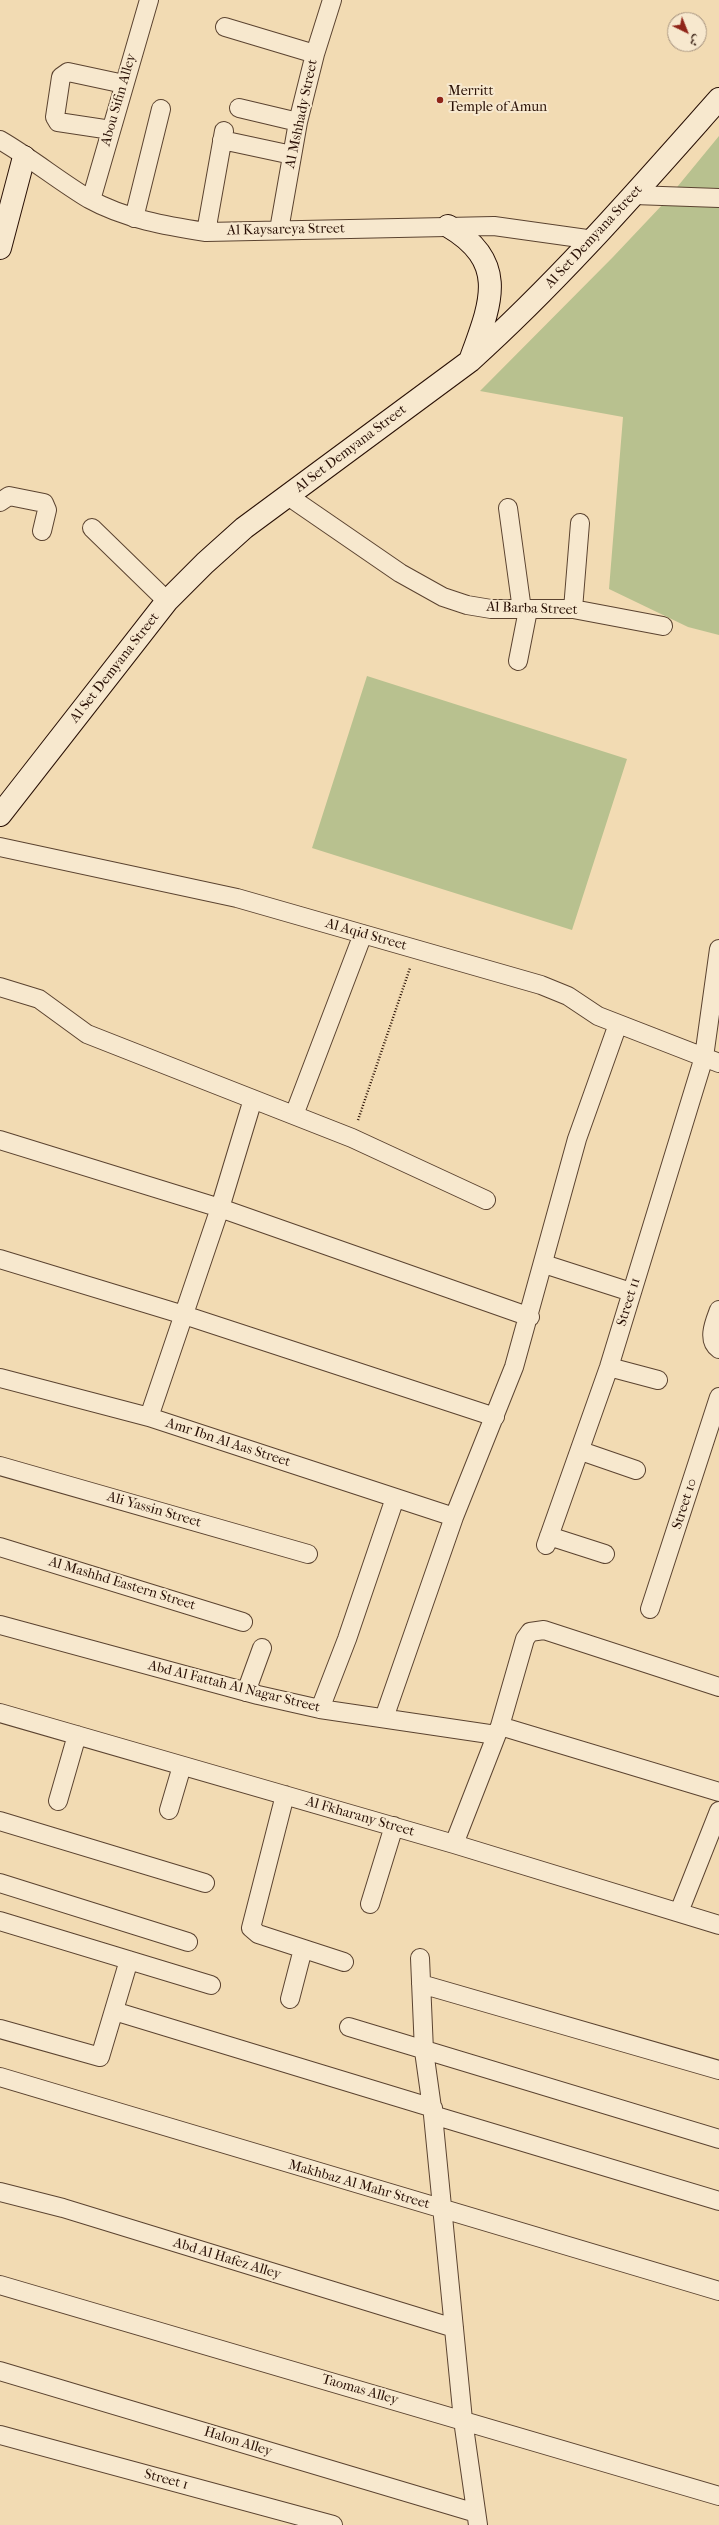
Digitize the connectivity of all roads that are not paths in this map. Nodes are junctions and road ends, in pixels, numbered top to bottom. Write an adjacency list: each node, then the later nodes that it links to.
1 (149, 0): 5 (street, Abou Sifin Alley)
2 (332, 0): 4 (street, Al Mshhady Street)
3 (225, 27): 4 (street)
4 (315, 54): 9 (street, Al Mshhady Street)
5 (124, 84): 10 (street, Abou Sifin Alley); 10 (street)
6 (719, 99): 14 (street, Al Set Demyana Street)
7 (239, 108): 9 (street)
8 (161, 109): 17 (street)
9 (298, 122): 12 (street, Al Mshhady Street)
10 (111, 130): 16 (street, Abou Sifin Alley)
11 (0, 140): 13 (street, Al Kaysareya Street)
12 (292, 155): 19 (street, Al Mshhady Street); 20 (street)
13 (24, 157): 16 (street, Al Kaysareya Street); 22 (street)
14 (634, 195): 15 (street); 21 (street, Al Set Demyana Street)
15 (719, 198)
16 (91, 200): 17 (street, Al Kaysareya Street)
17 (134, 218): 20 (street, Al Kaysareya Street)
18 (448, 226): 19 (street, Al Kaysareya Street); 21 (street, Al Kaysareya Street); 23 (street)
19 (279, 230): 20 (street, Al Kaysareya Street)
20 (206, 232)
21 (594, 240): 23 (street, Al Set Demyana Street)
22 (1, 241)
23 (470, 361): 24 (street, Al Set Demyana Street)
24 (288, 496): 30 (street, Al Set Demyana Street); 32 (street, Al Barba Street)
25 (0, 502): 29 (street)
26 (508, 508): 32 (street)
27 (580, 523): 31 (street)
28 (92, 528): 30 (street)
29 (42, 531)
30 (167, 601): 35 (street, Al Set Demyana Street)
31 (573, 609): 32 (street, Al Barba Street); 33 (street, Al Barba Street)
32 (525, 610): 34 (street)
33 (663, 626)
34 (518, 661)
35 (0, 815)
36 (0, 847): 37 (street, Al Aqid Street)
37 (363, 934): 40 (street, Al Aqid Street); 43 (street)
38 (719, 949): 41 (street, Street 11)
39 (0, 987): 42 (street)
40 (618, 1024): 41 (street, Al Aqid Street); 48 (street)
41 (712, 1060): 49 (street, Street 11)
42 (253, 1099): 43 (street); 46 (street)
43 (294, 1115): 45 (street)
44 (0, 1140): 46 (street)
45 (486, 1200)
46 (220, 1208): 51 (street); 52 (street)
47 (0, 1259): 51 (street)
48 (544, 1264): 49 (street); 52 (street)
49 (632, 1292): 54 (street, Street 11)
50 (719, 1310): 53 (street)
51 (184, 1315): 58 (street); 59 (street)
52 (530, 1317): 59 (street)
53 (719, 1349)
54 (609, 1367): 56 (street); 60 (street, Street 11)
55 (0, 1378): 58 (street, Amr Ibn Al Aas Street)
56 (658, 1380)
57 (719, 1397): 68 (street, Street 10)
58 (149, 1417): 63 (street, Amr Ibn Al Aas Street)
59 (495, 1417): 64 (street)
60 (581, 1451): 62 (street); 67 (street, Street 11)
61 (0, 1466): 66 (street, Ali Yassin Street)
62 (636, 1470)
63 (395, 1498): 64 (street, Amr Ibn Al Aas Street); 74 (street)
64 (454, 1516): 76 (street)
65 (0, 1547): 69 (street, Al Mashhd Eastern Street)
66 (308, 1554)
67 (605, 1554)
68 (650, 1610)
69 (243, 1622)
70 (0, 1625): 73 (street, Abd Al Fattah Al Nagar Street)
71 (262, 1648): 73 (street)
72 (719, 1687): 77 (street)
73 (246, 1692): 74 (street, Abd Al Fattah Al Nagar Street)
74 (320, 1709): 76 (street, Abd Al Fattah Al Nagar Street)
75 (0, 1713): 78 (street, Al Fkharany Street)
76 (384, 1718): 77 (street, Abd Al Fattah Al Nagar Street)
77 (498, 1731): 80 (street, Abd Al Fattah Al Nagar Street); 87 (street)
78 (77, 1735): 79 (street, Al Fkharany Street); 82 (street)
79 (182, 1766): 81 (street, Al Fkharany Street); 83 (street)
80 (719, 1792)
81 (285, 1795): 86 (street, Al Fkharany Street); 95 (street)
82 (58, 1801)
83 (169, 1810)
84 (719, 1811): 91 (street)
85 (0, 1821): 89 (street)
86 (394, 1826): 87 (street, Al Fkharany Street); 90 (street)
87 (454, 1844): 91 (street, Al Fkharany Street)
88 (0, 1883): 94 (street)
89 (205, 1883)
90 (370, 1904)
91 (679, 1912): 93 (street, Al Fkharany Street)
92 (0, 1921): 97 (street)
93 (719, 1925)
94 (188, 1942)
95 (303, 1949): 98 (street); 101 (street)
96 (420, 1958): 99 (street)
97 (129, 1960): 100 (street); 102 (street)
98 (344, 1962)
99 (421, 1984): 105 (street); 106 (street)
100 (211, 1985)
101 (290, 1999)
102 (114, 2011): 104 (street); 108 (street)
103 (349, 2027): 105 (street)
104 (0, 2029)
105 (424, 2051): 108 (street); 109 (street)
106 (719, 2070)
107 (0, 2077): 112 (street, Makhbaz Al Mahr Street)
108 (433, 2112): 111 (street); 112 (street)
109 (719, 2140)
110 (0, 2192): 115 (street, Abd Al Hafez Alley)
111 (719, 2200)
112 (442, 2209): 114 (street, Makhbaz Al Mahr Street); 115 (street)
113 (0, 2286): 117 (street, Taomas Alley)
114 (719, 2291)
115 (454, 2328): 117 (street)
116 (0, 2371): 120 (street, Halon Alley)
117 (463, 2420): 119 (street, Taomas Alley); 120 (street)
118 (0, 2434): 121 (street, Street 1)
119 (719, 2496)
120 (477, 2519)
121 (333, 2525)

